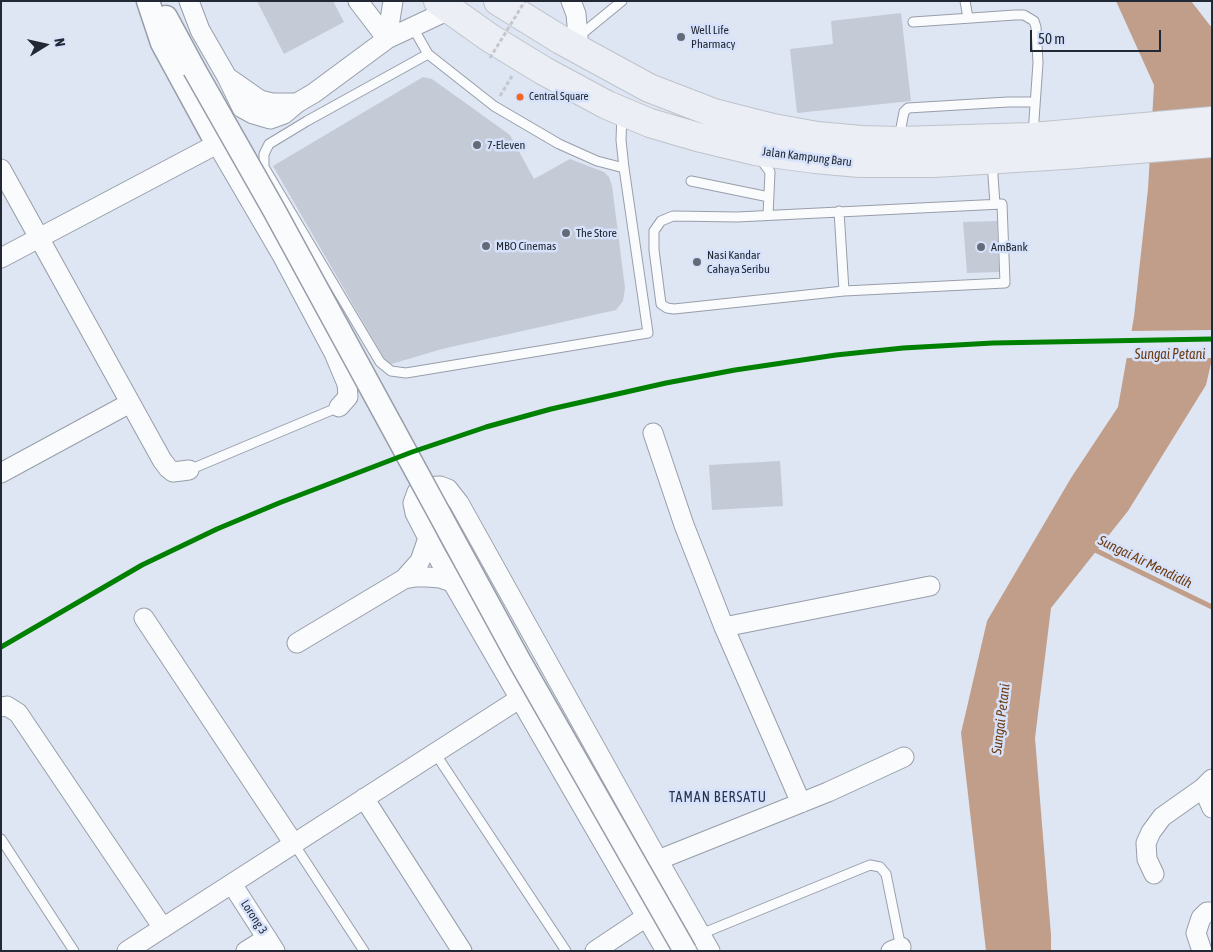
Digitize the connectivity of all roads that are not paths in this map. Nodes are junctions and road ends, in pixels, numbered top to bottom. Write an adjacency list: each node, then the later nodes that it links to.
1 (189, 1): 16 (street)
2 (358, 1): 13 (street)
3 (393, 1): 13 (street)
4 (498, 1): 14 (main road, Jalan Kampung Baru)
5 (571, 1): 14 (street)
6 (622, 1): 14 (lane)
7 (965, 1): 10 (lane)
8 (155, 4): 26 (street); 79 (street, bridge)
9 (444, 6): 12 (street); 19 (main road, Jalan Kampung Baru)
10 (968, 18): 11 (lane); 17 (lane)
11 (913, 22)
12 (412, 26): 13 (street); 15 (lane)
13 (387, 39): 18 (street)
14 (577, 43): 24 (main road, Jalan Kampung Baru)
15 (428, 54): 21 (lane); 30 (lane)
16 (228, 76): 18 (street); 20 (street)
17 (1034, 102): 23 (lane); 24 (lane)
18 (297, 103): 20 (street)
19 (622, 111): 28 (main road, Jalan Kampung Baru); 30 (lane)
20 (270, 119): 21 (lane)
21 (307, 121): 30 (lane)
22 (1212, 121): 27 (main road, Jalan Kampung Baru)
23 (1033, 137): 24 (main road, Jalan Kampung Baru); 27 (main road, Jalan Kampung Baru)
24 (899, 141)
25 (1212, 143): 27 (main road, Jalan Kampung Baru)
26 (217, 144): 37 (street); 41 (street)
27 (1062, 145): 29 (main road, Jalan Kampung Baru)
28 (755, 150): 29 (main road, Jalan Kampung Baru); 33 (lane)
29 (992, 159): 34 (lane)
30 (624, 168)
31 (1, 170): 37 (street)
32 (691, 181): 33 (lane)
33 (769, 197): 36 (lane)
34 (995, 204): 35 (lane); 39 (lane)
35 (839, 212): 36 (lane); 39 (lane)
36 (768, 215): 39 (lane)
37 (38, 237): 38 (street); 40 (street)
38 (1, 258)
39 (844, 291)
40 (130, 403): 43 (street); 44 (street)
41 (339, 407): 43 (lane)
42 (652, 433): 50 (street)
43 (189, 470)
44 (1, 473)
45 (428, 538): 46 (street); 47 (street); 62 (street)
46 (404, 580): 47 (street); 51 (street)
47 (452, 582): 52 (street)
48 (930, 586): 50 (street)
49 (144, 618): 61 (street)
50 (724, 627): 58 (street)
51 (297, 643)
52 (519, 699): 54 (street); 66 (street)
53 (1, 707): 67 (street)
54 (434, 753): 57 (street); 76 (lane)
55 (904, 757): 58 (street)
56 (1207, 784): 59 (street); 63 (street)
57 (364, 798): 61 (street); 75 (street)
58 (801, 803): 62 (street)
59 (1212, 808)
60 (1, 839): 71 (lane)
61 (294, 844): 64 (street); 74 (lane)
62 (658, 860): 68 (street)
63 (1154, 874)
64 (232, 884): 67 (street); 69 (street, Lorong 3)
65 (1212, 912): 81 (street)
66 (646, 917): 77 (street); 78 (street)
67 (163, 928): 72 (street)
68 (701, 934): 70 (lane); 80 (street)
69 (271, 944): 73 (street)
70 (898, 949)
71 (74, 951)
72 (127, 951)
73 (246, 951)
74 (364, 951)
75 (462, 951)
76 (566, 951)
77 (594, 951)
78 (666, 951)
79 (685, 951)
80 (710, 951)
81 (1202, 951)

